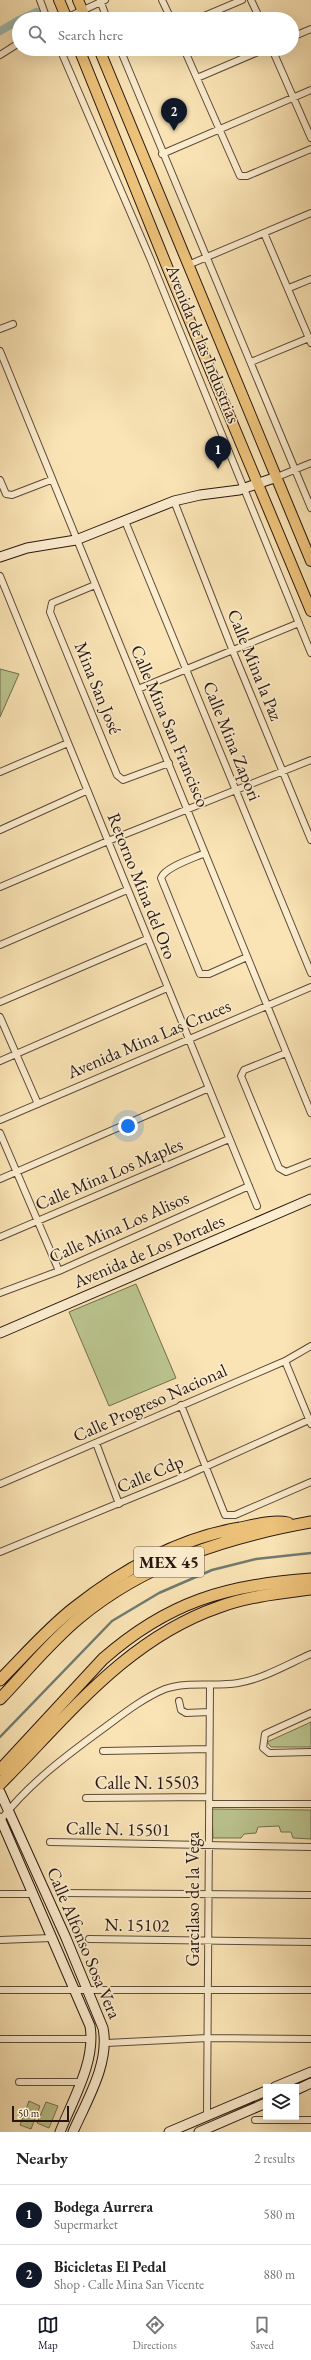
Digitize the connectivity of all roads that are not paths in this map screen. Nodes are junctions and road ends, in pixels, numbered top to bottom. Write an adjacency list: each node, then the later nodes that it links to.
1 (40, 0): 8 (street)
2 (59, 0): 9 (main road)
3 (78, 0): 10 (main road)
4 (162, 0): 13 (street)
5 (242, 0): 14 (street)
6 (251, 0): 15 (street)
7 (102, 1): 11 (street); 12 (street)
8 (44, 12)
9 (63, 12)
10 (84, 12)
11 (89, 12)
12 (106, 12)
13 (168, 12)
14 (214, 12)
15 (257, 12)
16 (311, 29): 17 (street)
17 (299, 35)
18 (12, 47): 19 (street)
19 (0, 55)
20 (63, 56): 51 (street, Avenida de las Industrias)
21 (83, 56): 50 (main road, Avenida de las Industrias)
22 (102, 56): 37 (main road, Avenida de las Industrias)
23 (123, 56): 33 (street, Avenida de las Industrias)
24 (187, 56): 27 (street)
25 (249, 56): 27 (street)
26 (275, 56): 29 (street)
27 (197, 78): 30 (street)
28 (311, 90): 29 (street)
29 (293, 97): 30 (street); 31 (street)
30 (219, 129): 32 (street); 33 (street)
31 (311, 138)
32 (311, 149)
33 (162, 154): 36 (street, Avenida de las Industrias)
34 (311, 213): 35 (street)
35 (264, 233): 36 (street); 39 (street)
36 (207, 258): 37 (street); 44 (street, Avenida de las Industrias)
37 (188, 265): 47 (main road, Avenida de las Industrias)
38 (311, 279): 39 (street)
39 (289, 288): 42 (street)
40 (13, 324): 41 (street)
41 (0, 329)
42 (310, 340): 44 (street)
43 (0, 351): 49 (street, Calle Mina San Francisco)
44 (251, 362): 46 (street, Avenida de las Industrias)
45 (311, 463): 46 (street)
46 (295, 470): 47 (street); 53 (street, Avenida de las Industrias)
47 (277, 477): 50 (main road); 57 (main road, Avenida de las Industrias)
48 (0, 480): 49 (street)
49 (51, 480): 55 (street, Calle Mina San Francisco)
50 (259, 485): 51 (main road); 60 (main road, Avenida de las Industrias)
51 (243, 489): 52 (main road); 61 (street, Avenida de las Industrias)
52 (174, 501): 54 (main road); 62 (street, Calle Mina la Paz)
53 (311, 508)
54 (125, 521): 55 (main road); 64 (street, Calle Mina Zapori)
55 (76, 540): 56 (main road); 59 (street, Calle Mina San Francisco)
56 (0, 557)
57 (311, 561)
58 (0, 576): 66 (street, Retorno Mina del Oro)
59 (94, 585): 65 (street, Calle Mina San Francisco); 68 (street, Mina San José)
60 (311, 611)
61 (299, 622): 62 (street); 63 (street, Avenida de las Industrias)
62 (232, 649): 64 (street); 70 (street, Calle Mina la Paz)
63 (311, 652)
64 (186, 668): 65 (street); 72 (street, Calle Mina Zapori)
65 (138, 689): 68 (street, Calle Mina San Francisco)
66 (68, 743): 69 (street); 71 (street, Retorno Mina del Oro)
67 (311, 760): 70 (street)
68 (169, 763): 73 (street, Calle Mina San Francisco)
69 (0, 772)
70 (283, 772): 72 (street); 75 (street, Calle Mina la Paz)
71 (86, 791): 74 (street); 76 (street, Retorno Mina del Oro)
72 (237, 791): 73 (street); 83 (street, Calle Mina Zapori)
73 (188, 809): 76 (street); 77 (street, Calle Mina San Francisco)
74 (0, 830)
75 (311, 840)
76 (108, 841): 78 (street); 79 (street, Retorno Mina del Oro)
77 (205, 853): 82 (street, Calle Mina San Francisco); 82 (street)
78 (0, 887)
79 (127, 890): 80 (street, Retorno Mina del Oro); 81 (street)
80 (147, 939): 85 (street, Retorno Mina del Oro); 86 (street)
81 (0, 945)
82 (247, 957): 87 (street, Calle Mina San Francisco)
83 (311, 973)
84 (311, 987): 87 (street, Avenida Mina Las Cruces)
85 (167, 988): 89 (street, Retorno Mina del Oro); 91 (street)
86 (0, 1002)
87 (267, 1005): 89 (street, Avenida Mina Las Cruces); 90 (street, Calle Mina San Francisco)
88 (0, 1017): 91 (street)
89 (188, 1038): 93 (street, Retorno Mina del Oro); 94 (street, Avenida Mina Las Cruces)
90 (286, 1053): 95 (street, Calle Mina San Francisco); 99 (street)
91 (16, 1054): 92 (street); 94 (street)
92 (0, 1062)
93 (208, 1088): 98 (street, Retorno Mina del Oro); 100 (street)
94 (38, 1104): 96 (street, Avenida Mina Las Cruces)
95 (311, 1113)
96 (0, 1120)
97 (0, 1133): 100 (street)
98 (230, 1139): 102 (street, Retorno Mina del Oro); 105 (street, Calle Mina Los Maples)
99 (311, 1162)
100 (17, 1172): 101 (street); 105 (street)
101 (0, 1179)
102 (249, 1186): 104 (street, Retorno Mina del Oro); 107 (street, Calle Mina Los Alisos)
103 (311, 1199): 109 (main road, Avenida de Los Portales)
104 (257, 1206)
105 (38, 1222): 106 (street, Calle Mina Los Maples); 107 (street)
106 (0, 1237)
107 (59, 1270): 108 (street, Calle Mina Los Alisos)
108 (0, 1293)
109 (0, 1333)
110 (311, 1346): 111 (street, Calle Progreso Nacional)
111 (285, 1360): 112 (street, Calle Progreso Nacional); 113 (street)
112 (181, 1405): 114 (street, Calle Progreso Nacional); 115 (street)
113 (310, 1421): 115 (street, Calle Cdp)
114 (96, 1443): 117 (street, Calle Progreso Nacional); 118 (street)
115 (205, 1466): 116 (street); 118 (street, Calle Cdp)
116 (311, 1482)
117 (0, 1484)
118 (119, 1504): 121 (street, Calle Cdp)
119 (311, 1522): 120 (highway, MEX 45)
120 (299, 1524): 125 (highway); 127 (highway, MEX 45)
121 (0, 1551)
122 (311, 1579): 134 (highway, MEX 45)
123 (311, 1589): 135 (highway)
124 (311, 1654): 126 (street)
125 (0, 1680)
126 (210, 1685): 129 (street, Garcilaso de la Vega); 140 (street)
127 (0, 1699)
128 (180, 1701): 129 (street)
129 (209, 1712): 131 (street, Garcilaso de la Vega)
130 (311, 1713): 133 (street)
131 (209, 1749): 132 (street); 138 (street, Garcilaso de la Vega)
132 (103, 1751)
133 (311, 1752)
134 (0, 1770)
135 (0, 1784)
136 (0, 1792): 140 (main road, Calle Alfonso Sosa Vera)
137 (86, 1798): 138 (street, Calle N. 15503)
138 (209, 1800): 139 (street, Calle N. 15503); 143 (street, Garcilaso de la Vega)
139 (311, 1804)
140 (9, 1810): 141 (street); 157 (main road, Calle Alfonso Sosa Vera)
141 (0, 1819): 147 (main road, Calle Alfonso Sosa Vera)
142 (50, 1842): 143 (street, Calle N. 15501)
143 (209, 1846): 144 (street, Calle N. 15501); 148 (street, Garcilaso de la Vega)
144 (311, 1847)
145 (59, 1893): 148 (street)
146 (0, 1894): 147 (street)
147 (32, 1894): 150 (main road, Calle Alfonso Sosa Vera)
148 (208, 1894): 149 (street); 153 (street, Garcilaso de la Vega)
149 (311, 1895)
150 (51, 1938): 152 (street); 159 (main road, Calle Alfonso Sosa Vera)
151 (89, 1939): 153 (street, N. 15102)
152 (0, 1940)
153 (208, 1941): 154 (street, N. 15102); 155 (street, Garcilaso de la Vega)
154 (311, 1942)
155 (208, 1989): 157 (street); 158 (street); 160 (street, Garcilaso de la Vega)
156 (0, 1990): 159 (street)
157 (88, 1990): 159 (street); 164 (main road, Calle Alfonso Sosa Vera)
158 (311, 1990)
159 (75, 1991): 162 (main road, Calle Alfonso Sosa Vera)
160 (208, 2038): 163 (street); 164 (street); 173 (street, Garcilaso de la Vega)
161 (0, 2039): 162 (street)
162 (92, 2039): 167 (main road, Calle Alfonso Sosa Vera)
163 (311, 2039)
164 (106, 2042): 177 (main road, Calle Alfonso Sosa Vera)
165 (311, 2072): 169 (main road)
166 (19, 2082): 167 (street)
167 (80, 2082): 176 (main road, Calle Alfonso Sosa Vera)
168 (311, 2083): 170 (main road)
169 (282, 2084)
170 (299, 2089)
171 (263, 2092): 173 (main road)
172 (263, 2104): 179 (main road)
173 (207, 2114): 178 (main road)
174 (254, 2120): 175 (street)
175 (311, 2120)
176 (60, 2132)
177 (73, 2132)
178 (169, 2132)
179 (199, 2132)

